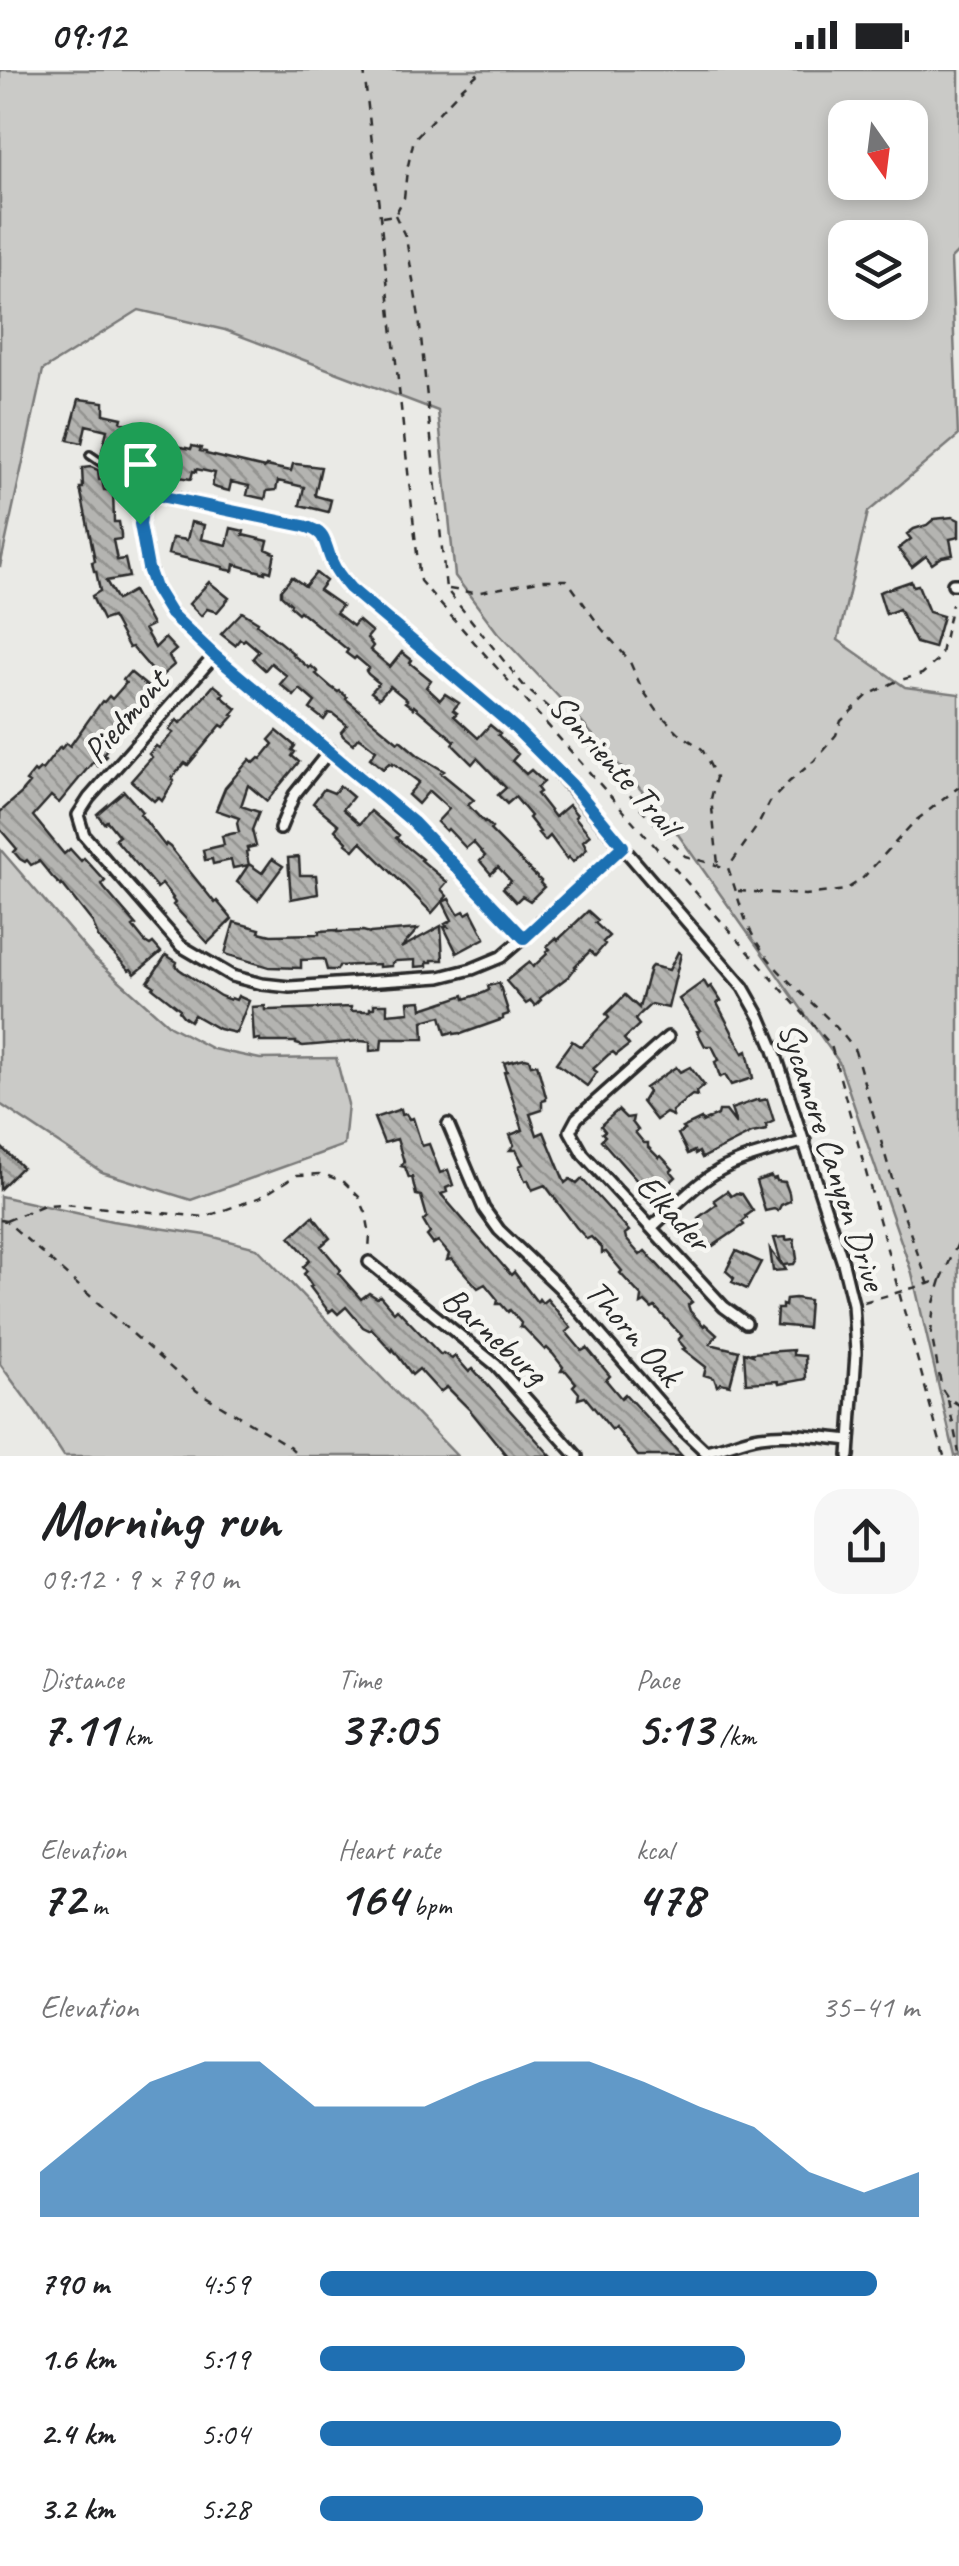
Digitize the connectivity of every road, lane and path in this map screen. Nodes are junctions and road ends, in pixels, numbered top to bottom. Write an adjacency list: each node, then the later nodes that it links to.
1 (364, 70): 4 (path, Sonriente Trail)
2 (482, 70): 3 (path)
3 (395, 215): 4 (path); 7 (path)
4 (380, 217): 28 (path, Sonriente Trail)
5 (90, 455): 6 (lane)
6 (150, 496): 9 (street); 13 (street, Sycamore Canyon Drive)
7 (446, 589): 14 (path); 14 (path)
8 (952, 604): 15 (path)
9 (214, 655): 10 (street); 17 (street, Piedmont)
10 (330, 750): 12 (street); 17 (street)
11 (959, 787): 16 (path)
12 (280, 829)
13 (623, 846): 17 (street); 20 (street, Sycamore Canyon Drive)
14 (718, 865): 15 (path)
15 (728, 868): 16 (path)
16 (736, 890): 27 (path)
17 (524, 938)
18 (668, 1037): 23 (street, Elkader)
19 (448, 1124): 33 (street, Thorn Oak)
20 (804, 1141): 23 (street); 29 (street, Sycamore Canyon Drive)
21 (0, 1220): 22 (path)
22 (6, 1221): 25 (path); 35 (path)
23 (652, 1227): 30 (street, Elkader)
24 (959, 1241): 26 (path)
25 (368, 1262): 36 (street, Barneburg)
26 (940, 1280): 27 (path); 31 (path)
27 (929, 1285): 28 (path)
28 (899, 1292): 29 (path); 38 (path, Sonriente Trail)
29 (853, 1304): 33 (street, Sycamore Canyon Drive)
30 (746, 1323)
31 (948, 1398): 32 (path); 34 (path)
32 (959, 1404)
33 (850, 1440): 37 (street, Sycamore Canyon Drive)
34 (959, 1453)
35 (299, 1456)
36 (577, 1456)
37 (849, 1456)
38 (944, 1456)

